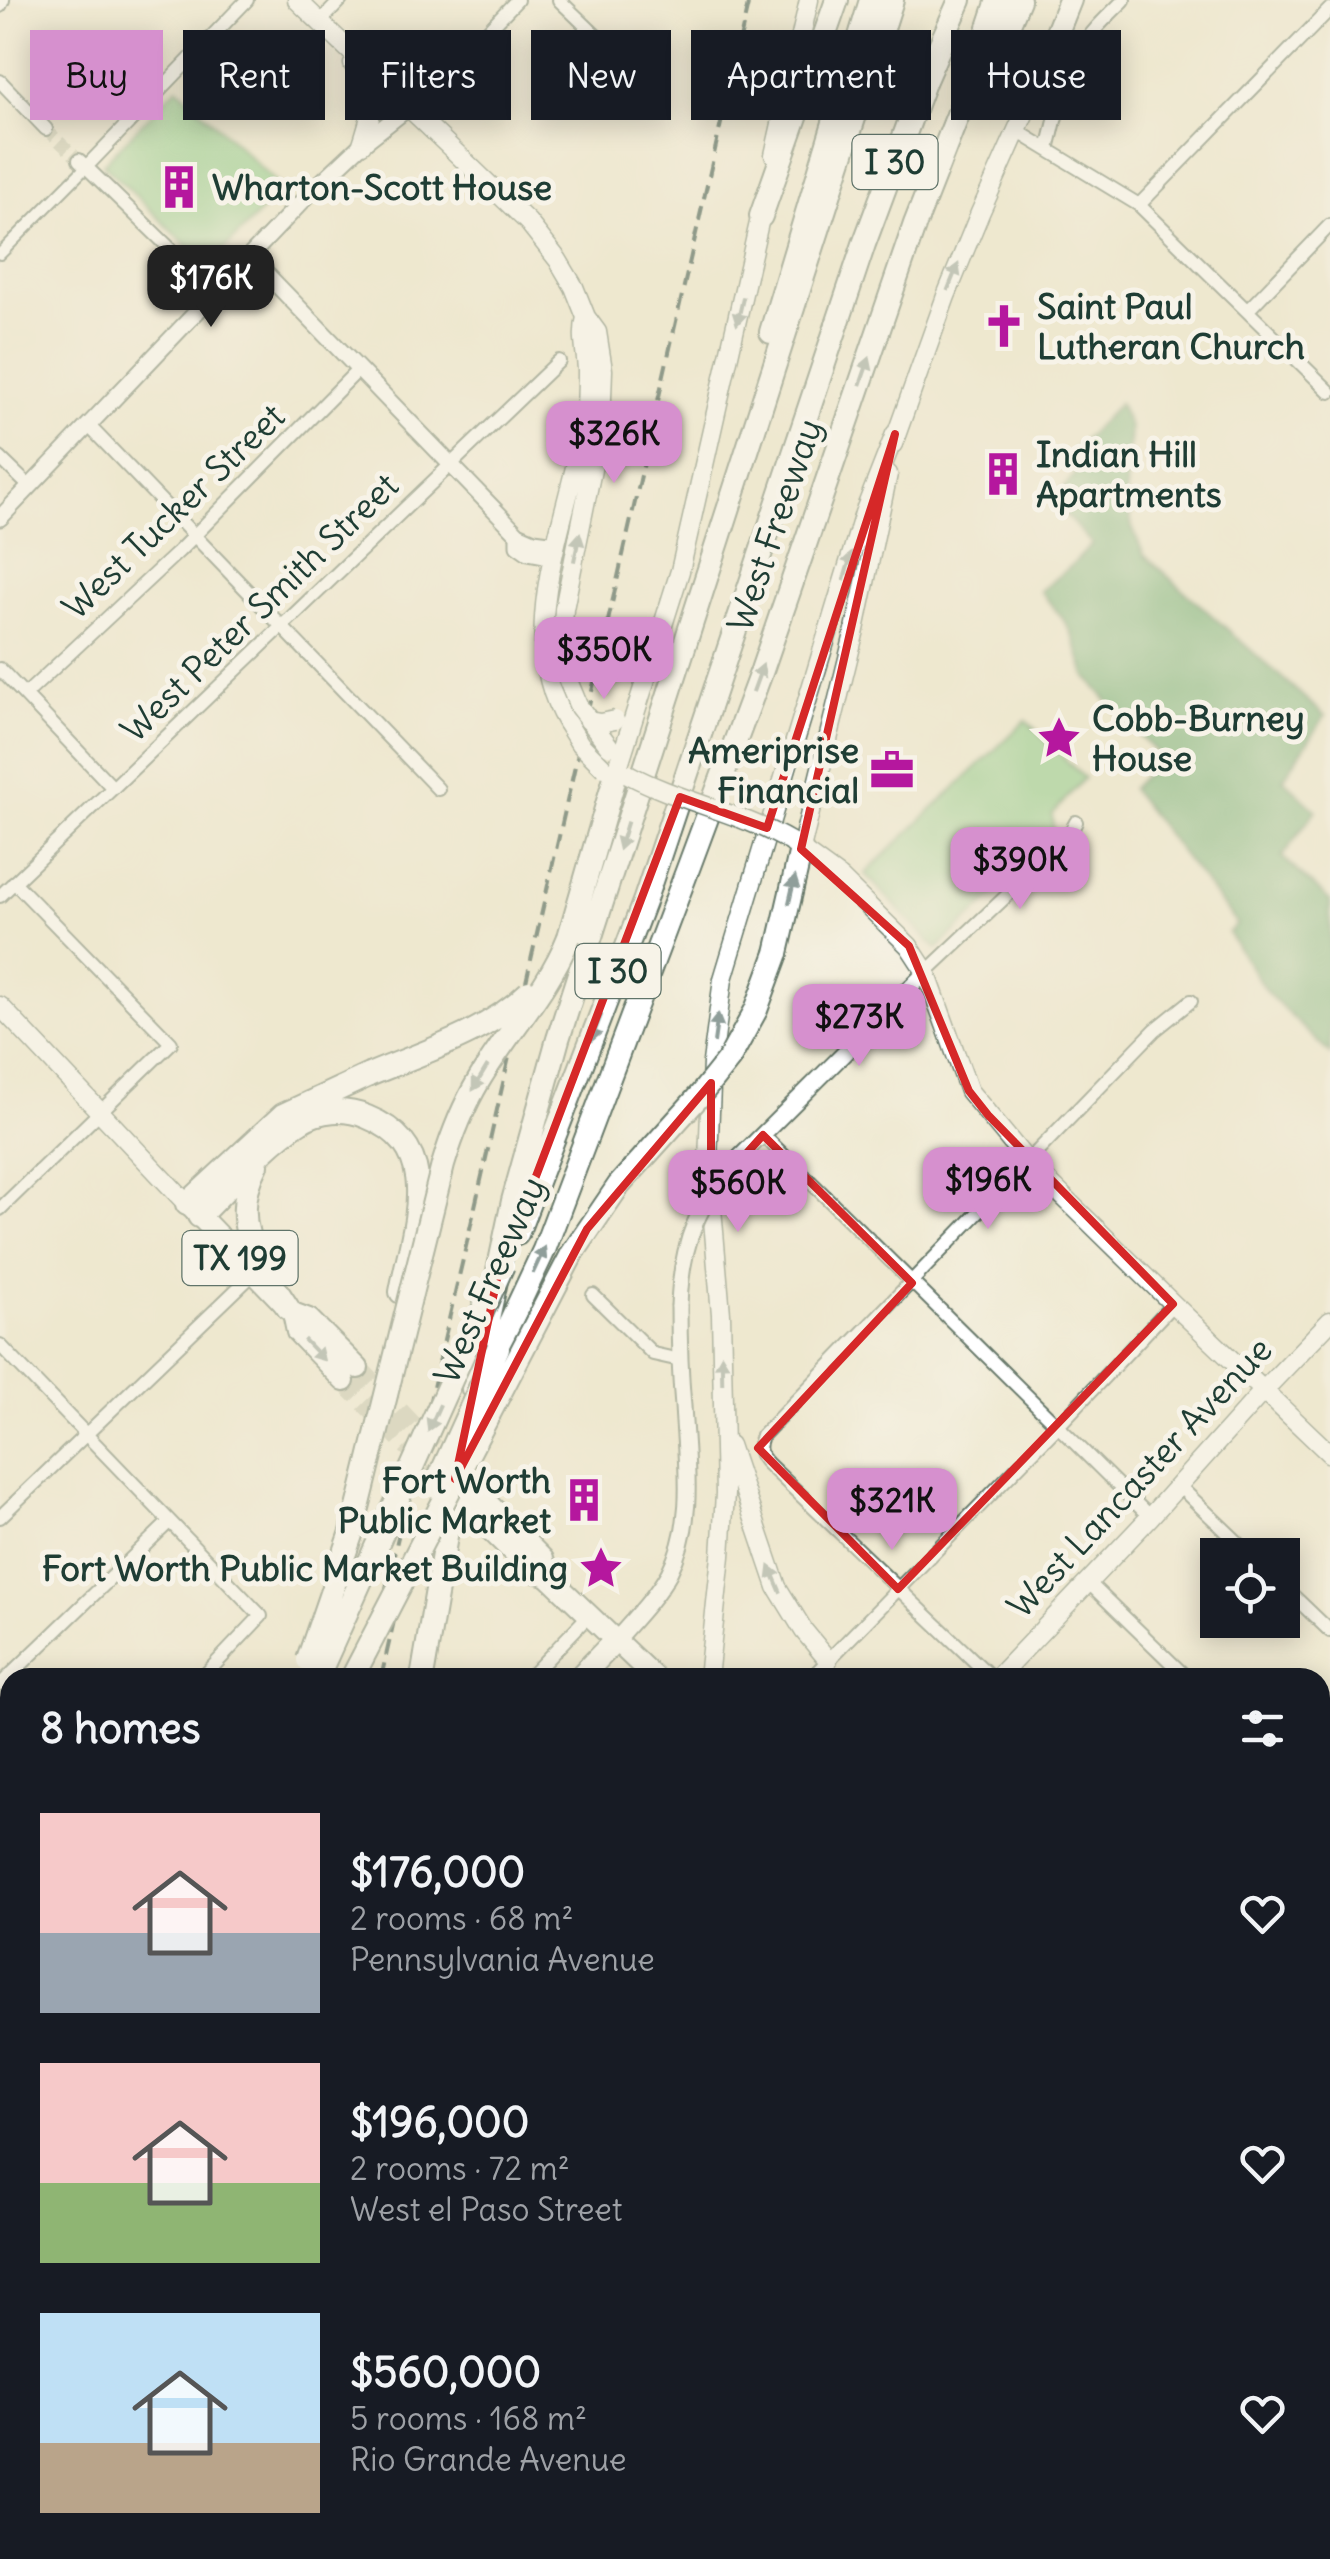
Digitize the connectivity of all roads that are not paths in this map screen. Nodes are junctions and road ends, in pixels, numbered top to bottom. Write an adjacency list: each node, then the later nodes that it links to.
1 (248, 0): 38 (street)
2 (297, 0): 18 (main road)
3 (341, 0): 18 (street)
4 (517, 0): 19 (street)
5 (560, 0): 20 (street)
6 (809, 0): 40 (main road)
7 (838, 0): 40 (highway)
8 (871, 0): 58 (highway)
9 (892, 0): 58 (highway)
10 (948, 0): 26 (highway)
11 (960, 0): 27 (highway, West Freeway / I 30)
12 (998, 0): 21 (highway, West Freeway / I 30)
13 (1019, 0): 22 (highway)
14 (1070, 0): 23 (highway)
15 (1080, 0): 24 (main road)
16 (1124, 0): 37 (street)
17 (1330, 9): 39 (street)
18 (320, 22): 25 (main road)
19 (488, 30)
20 (591, 30)
21 (988, 30)
22 (1006, 30)
23 (1058, 30)
24 (1065, 30)
25 (344, 46): 36 (main road)
26 (931, 59)
27 (931, 66)
28 (0, 81): 34 (street)
29 (393, 120): 36 (street)
30 (420, 120): 46 (main road)
31 (910, 120): 113 (highway, West Freeway / I 30, one-way to 113, bridge)
32 (956, 120): 114 (highway, West Freeway / I 30, one-way to 32, bridge)
33 (1021, 120): 35 (main road)
34 (46, 129)
35 (1017, 130): 37 (street); 51 (main road, one-way to 35)
36 (362, 144): 43 (street)
37 (1048, 150): 39 (street)
38 (82, 164): 42 (street); 44 (street)
39 (1138, 205): 45 (street)
40 (761, 216): 61 (main road, one-way to 61)
41 (1330, 224): 45 (street)
42 (0, 254)
43 (250, 257): 44 (street); 48 (street)
44 (216, 293): 50 (street)
45 (1248, 310): 49 (street)
46 (586, 317): 57 (main road); 63 (main road, one-way to 46, bridge)
47 (560, 362): 53 (street, West Peter Smith Street)
48 (359, 368): 53 (street); 56 (street, West Tucker Street)
49 (1330, 392)
50 (88, 425): 54 (street); 56 (street)
51 (895, 434): 68 (main road); 92 (main road, one-way to 51)
52 (0, 458): 54 (street)
53 (452, 464): 57 (street); 59 (street, West Peter Smith Street)
54 (30, 487): 55 (street)
55 (0, 518)
56 (195, 535): 59 (street); 62 (street, West Tucker Street)
57 (556, 550): 64 (main road, bridge)
58 (697, 610): 106 (highway, one-way to 106)
59 (282, 626): 65 (street, West Peter Smith Street); 66 (street)
60 (0, 668): 62 (street)
61 (642, 694): 63 (main road, bridge); 64 (main road)
62 (26, 695): 65 (street)
63 (588, 721): 64 (main road, bridge)
64 (615, 764): 68 (main road, bridge); 71 (highway)
65 (113, 788): 69 (street, West Peter Smith Street)
66 (438, 789)
67 (1076, 822): 72 (street)
68 (796, 845): 72 (main road); 115 (highway, one-way to 68, bridge)
69 (14, 882): 70 (street, West Peter Smith Street); 75 (street)
70 (0, 896)
71 (569, 937): 80 (highway, bridge); 90 (highway, one-way to 90, bridge)
72 (926, 972): 76 (street); 78 (main road)
73 (1191, 1001): 78 (street)
74 (0, 1006): 75 (main road)
75 (101, 1112): 79 (street); 80 (main road)
76 (762, 1135): 82 (street); 88 (street, bridge)
77 (266, 1151): 80 (highway); 85 (highway); 90 (highway, bridge)
78 (1027, 1160): 82 (street); 84 (main road)
79 (0, 1208)
80 (193, 1210): 81 (main road, TX 199)
81 (254, 1273): 85 (main road, TX 199); 94 (street)
82 (912, 1282): 93 (street); 103 (street)
83 (593, 1295): 88 (street)
84 (1173, 1304): 91 (main road); 93 (street)
85 (290, 1310): 89 (main road, TX 199)
86 (1330, 1322): 91 (main road, West Lancaster Avenue)
87 (0, 1345): 94 (street)
88 (680, 1360): 108 (street)
89 (352, 1375)
90 (390, 1384): 112 (highway, bridge)
91 (1264, 1390): 95 (main road); 96 (main road, West Lancaster Avenue)
92 (722, 1424): 109 (main road, one-way to 92); 121 (main road)
93 (1058, 1426): 99 (street); 103 (street)
94 (86, 1434): 98 (street); 100 (street)
95 (1330, 1454)
96 (1179, 1486): 99 (main road, West Lancaster Avenue); 101 (street)
97 (462, 1490): 105 (main road)
98 (0, 1517)
99 (1150, 1517): 102 (main road, West Lancaster Avenue)
100 (170, 1522): 110 (street); 111 (street)
101 (1233, 1538)
102 (1088, 1582): 124 (main road, West Lancaster Avenue); 125 (street)
103 (898, 1588): 109 (street); 123 (street)
104 (1300, 1602): 107 (street)
105 (589, 1615): 108 (main road); 118 (street)
106 (431, 1623): 116 (highway); 117 (highway)
107 (1330, 1631)
108 (616, 1640): 119 (highway); 120 (main road)
109 (828, 1660): 122 (street)
110 (18, 1668)
111 (212, 1668)
112 (305, 1668)
113 (322, 1668)
114 (355, 1668)
115 (356, 1668)
116 (424, 1668)
117 (430, 1668)
118 (539, 1668)
119 (589, 1668)
120 (645, 1668)
121 (710, 1668)
122 (820, 1668)
123 (983, 1668)
124 (1004, 1668)
125 (1177, 1668)

